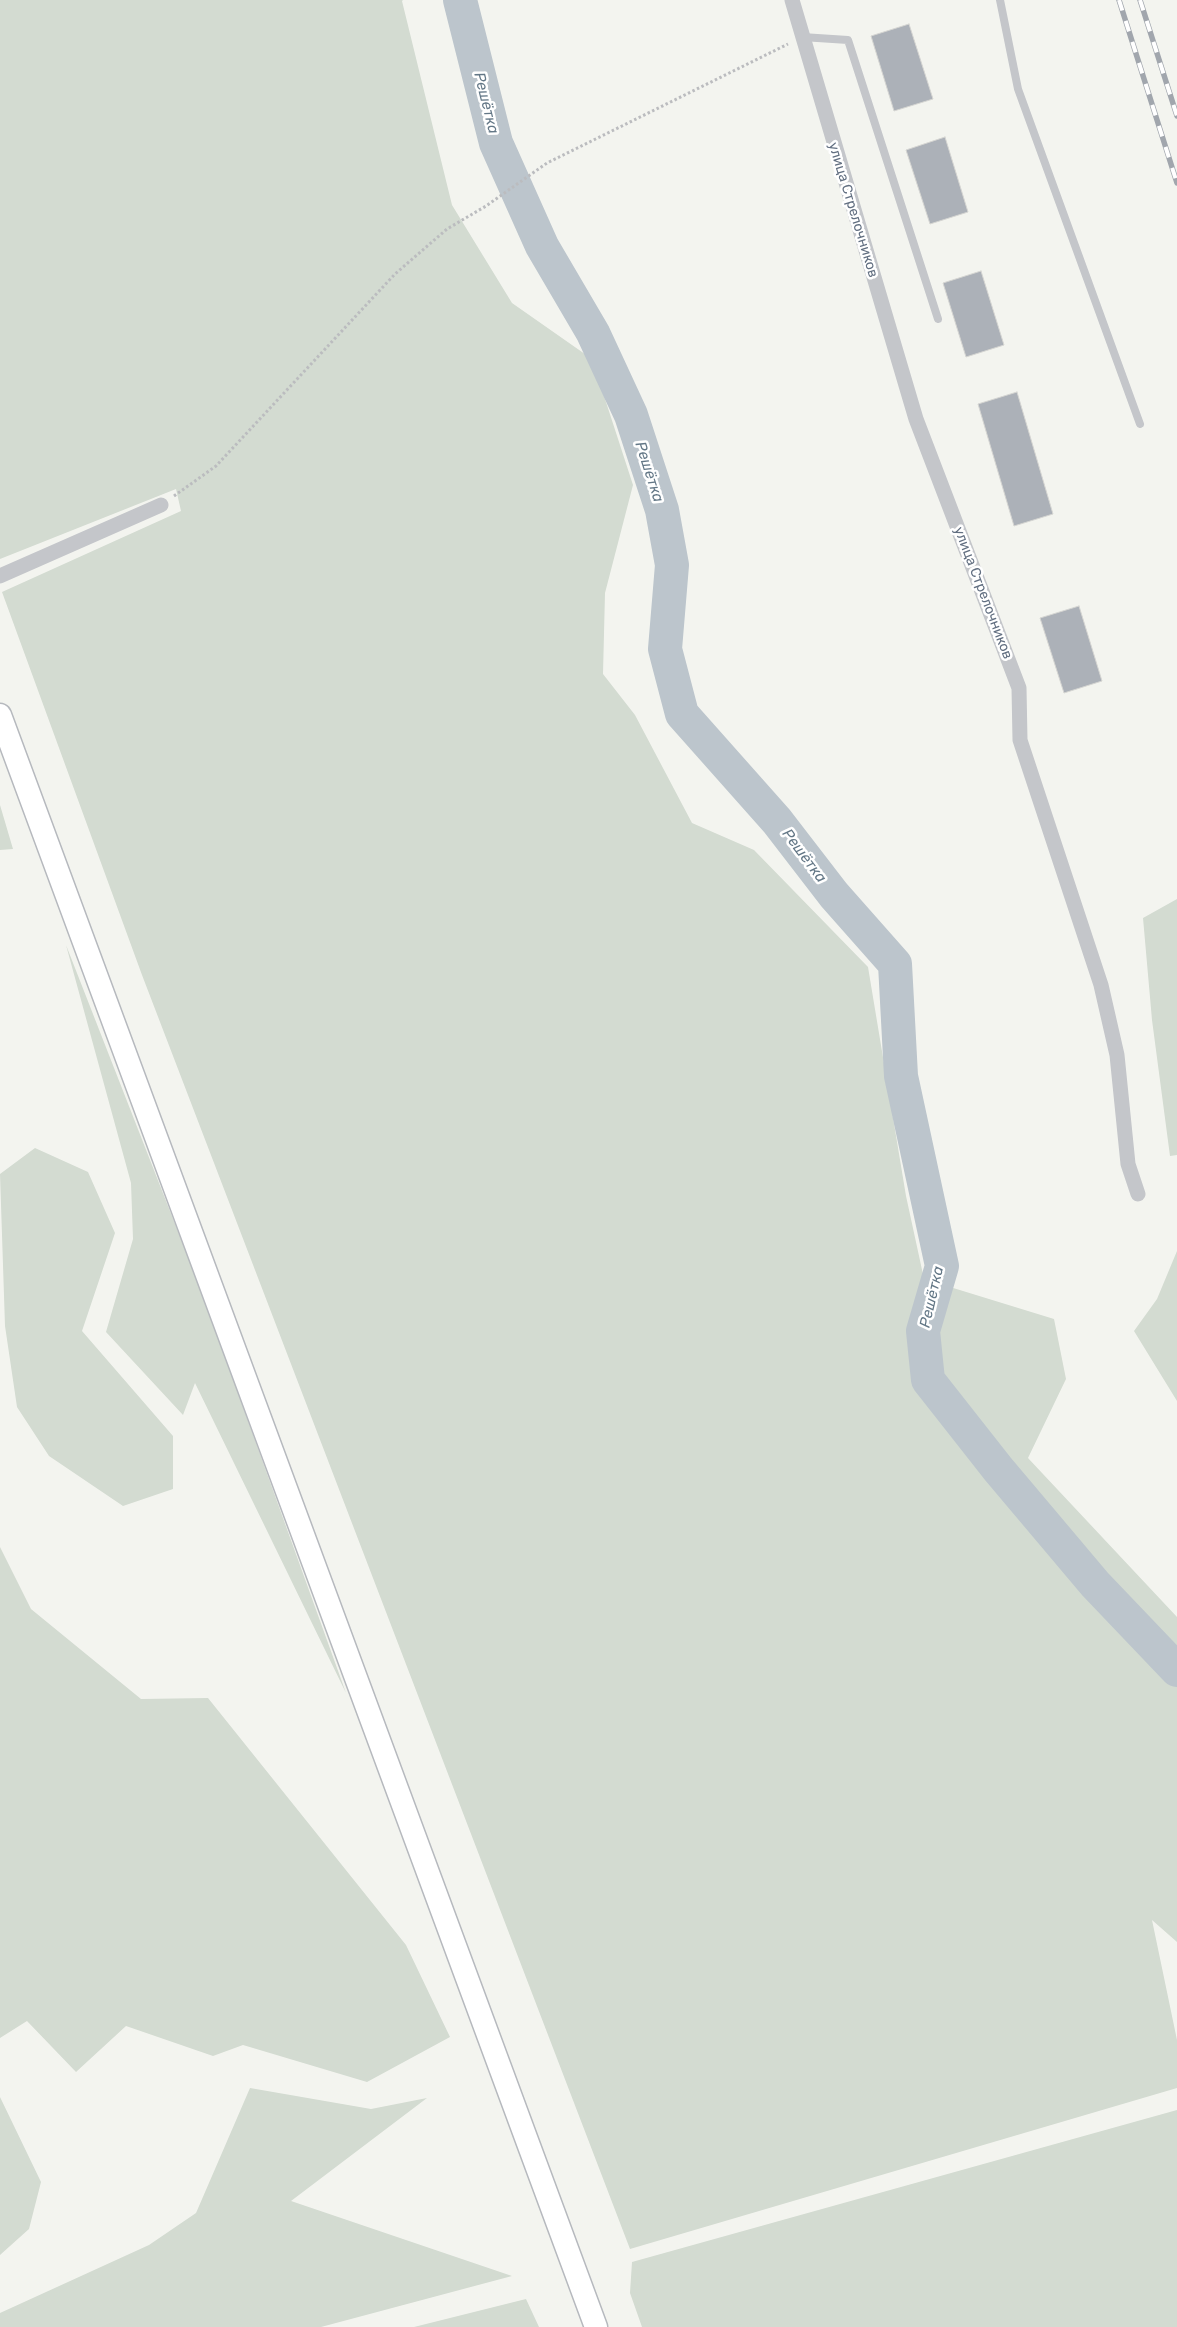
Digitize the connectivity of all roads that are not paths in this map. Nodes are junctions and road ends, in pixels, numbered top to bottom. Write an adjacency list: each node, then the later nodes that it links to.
1 (792, 0): 3 (street, улица Стрелочников)
2 (1000, 0): 5 (lane)
3 (802, 37): 4 (lane); 9 (street, улица Стрелочников)
4 (938, 320)
5 (1140, 424)
6 (161, 505): 7 (street)
7 (0, 576)
8 (0, 715): 10 (street)
9 (1138, 1194)
10 (596, 2327)

